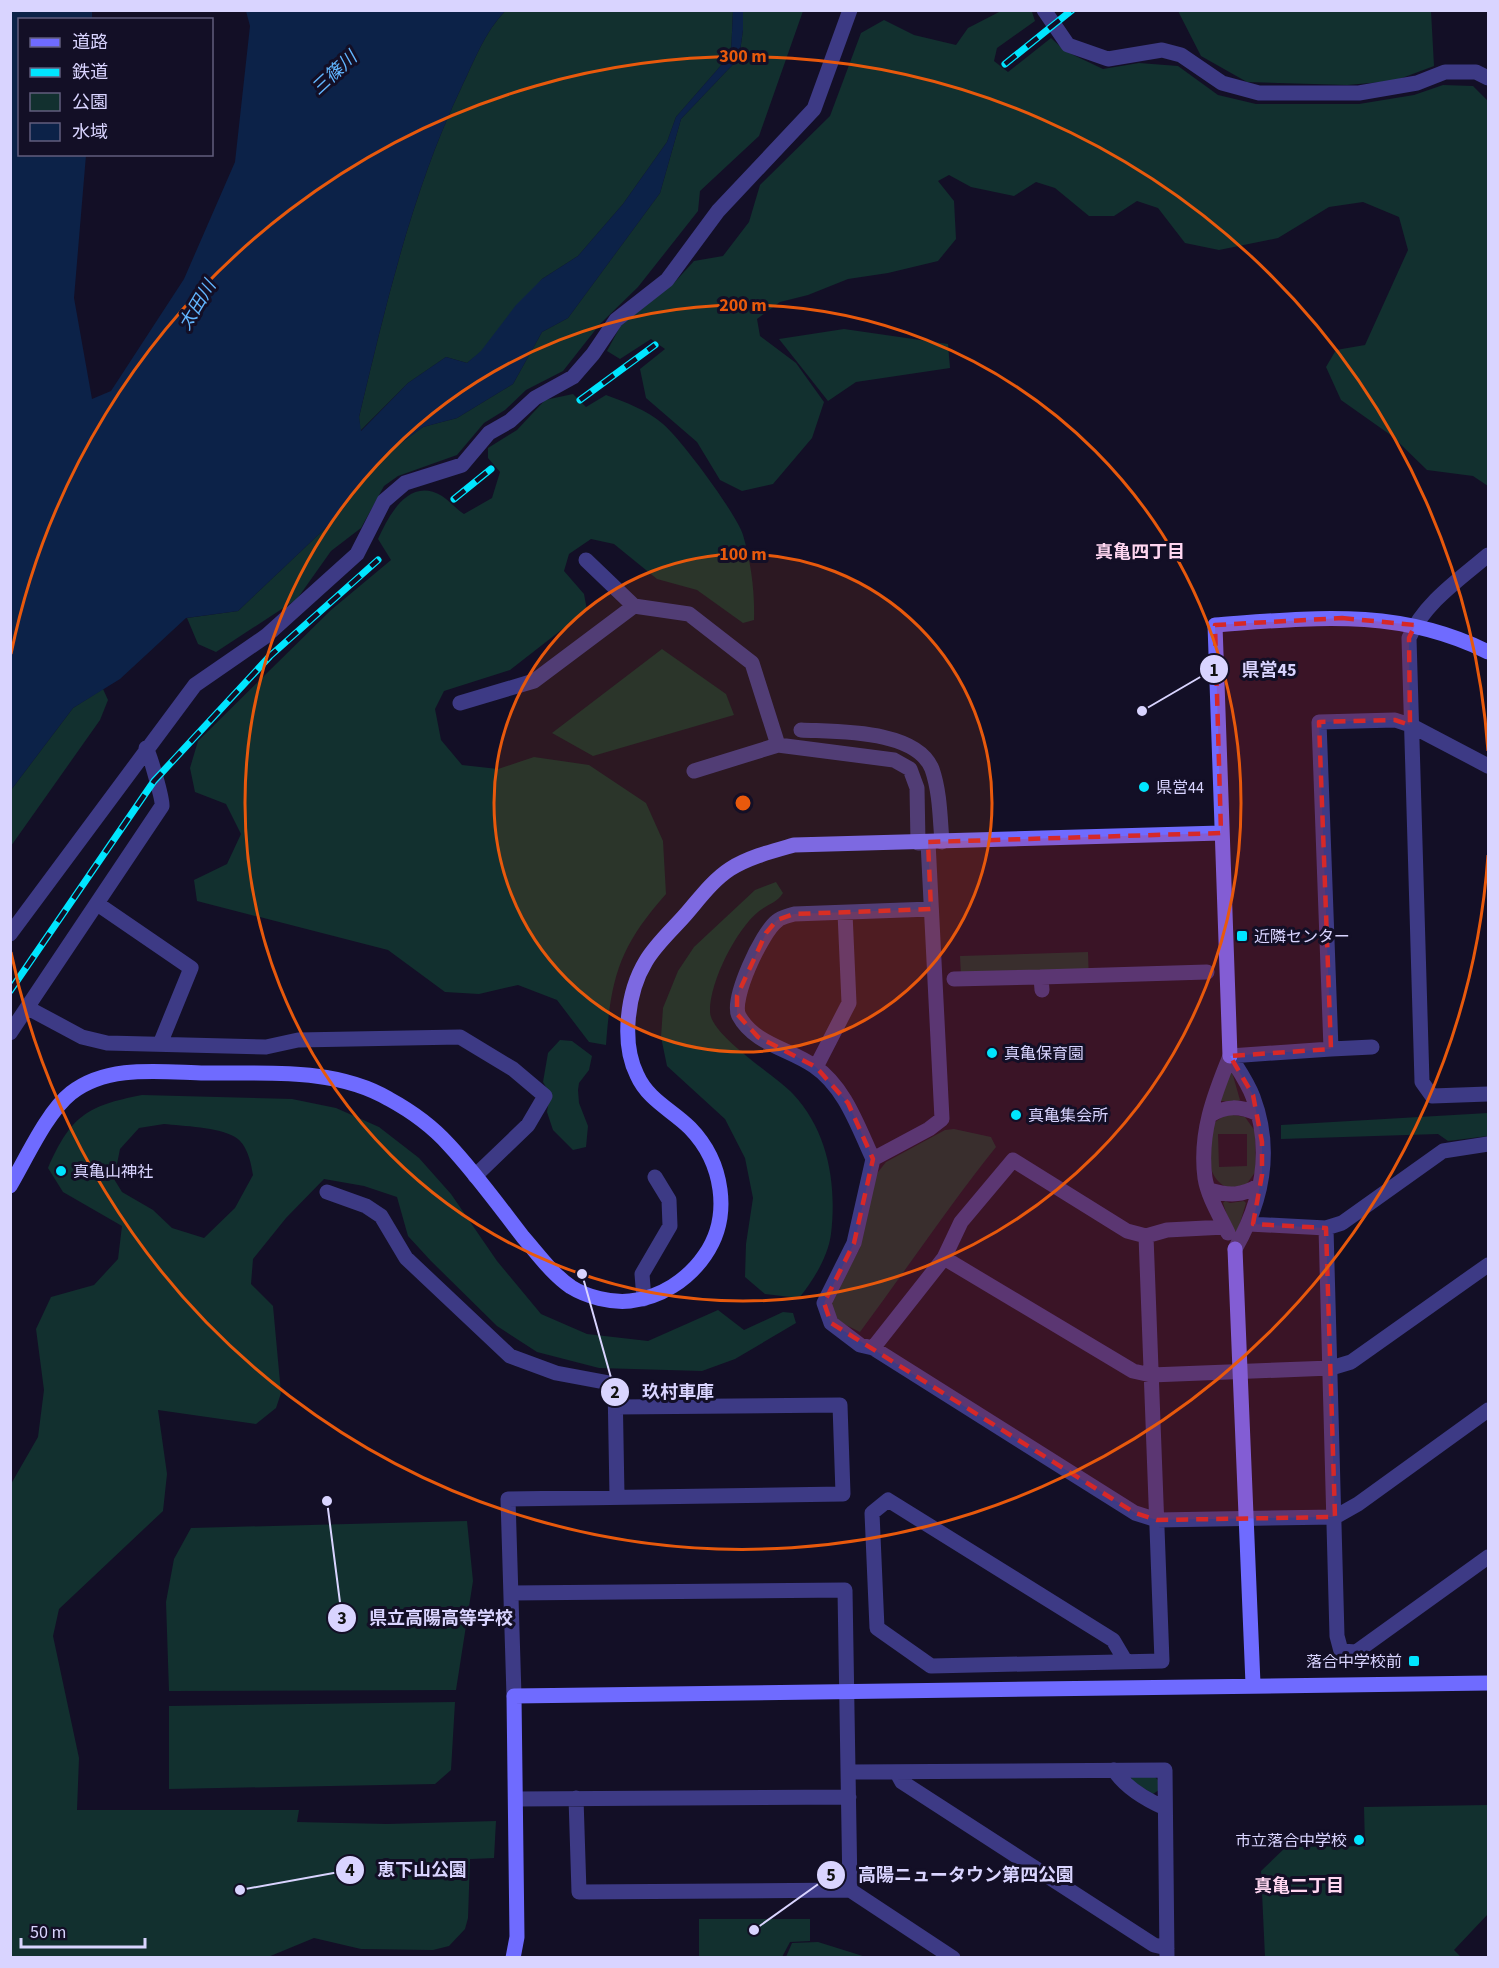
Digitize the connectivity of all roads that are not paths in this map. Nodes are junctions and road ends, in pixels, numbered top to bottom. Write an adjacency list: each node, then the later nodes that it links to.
1 (850, 10): 13 (street)
2 (1044, 10): 3 (street)
3 (1488, 78)
4 (1488, 555): 7 (street)
5 (586, 560): 6 (street)
6 (634, 606): 9 (street); 12 (street)
7 (1415, 625): 8 (street); 10 (street); 16 (street)
8 (1488, 652)
9 (460, 703)
10 (1410, 725): 14 (street); 28 (street); 31 (street)
11 (801, 730): 17 (street)
12 (778, 745): 15 (street); 17 (street)
13 (146, 748): 18 (street); 21 (street)
14 (1488, 766)
15 (694, 771)
16 (1221, 833): 17 (street); 29 (street)
17 (929, 842): 19 (street); 49 (street)
18 (99, 905): 24 (street); 26 (street)
19 (931, 909): 20 (street); 35 (street)
20 (845, 913): 30 (street); 30 (street)
21 (10, 934)
22 (1207, 972): 23 (street)
23 (954, 979)
24 (28, 1008): 25 (street); 26 (street)
25 (10, 1033)
26 (160, 1044): 36 (street)
27 (1372, 1047): 28 (street)
28 (1331, 1049): 29 (street)
29 (1230, 1056): 32 (street); 33 (street)
30 (816, 1067): 35 (street)
31 (1488, 1094)
32 (1258, 1114): 33 (street); 38 (street)
33 (1209, 1116): 40 (street)
34 (1488, 1144): 44 (street)
35 (873, 1159): 50 (street)
36 (475, 1176): 39 (street); 49 (street)
37 (655, 1177): 49 (street)
38 (1260, 1185): 40 (street); 42 (street)
39 (10, 1186)
40 (1209, 1190): 43 (street)
41 (327, 1192): 54 (street)
42 (1249, 1224): 44 (street); 46 (street)
43 (1225, 1227): 45 (street); 46 (street)
44 (1326, 1228): 51 (street)
45 (1146, 1236): 47 (street); 53 (street)
46 (1235, 1249): 52 (street)
47 (944, 1258): 50 (street); 53 (street)
48 (1488, 1265): 51 (street)
49 (644, 1299)
50 (873, 1348): 58 (street)
51 (1331, 1368): 52 (street); 57 (street)
52 (1240, 1373): 53 (street); 59 (street)
53 (1151, 1375): 58 (street)
54 (616, 1407): 56 (street); 56 (street)
55 (1488, 1410): 57 (street)
56 (617, 1496): 61 (street)
57 (1335, 1516): 59 (street); 60 (street)
58 (1157, 1520): 59 (street); 62 (street)
59 (1246, 1520): 64 (street)
60 (1488, 1557)
61 (510, 1593): 65 (street); 66 (street)
62 (1126, 1662): 62 (street)
63 (1488, 1683): 64 (street)
64 (1253, 1684): 65 (street)
65 (849, 1691): 66 (street); 68 (street)
66 (514, 1696): 72 (street)
67 (1114, 1770): 69 (street); 73 (street); 73 (street)
68 (850, 1772): 69 (street); 70 (street)
69 (897, 1773): 75 (street)
70 (849, 1797): 71 (street); 74 (street)
71 (576, 1798): 72 (street); 74 (street)
72 (516, 1799): 76 (street)
73 (1165, 1808): 75 (street)
74 (850, 1890): 77 (street)
75 (1167, 1953)
76 (513, 1958)
77 (953, 1958)

